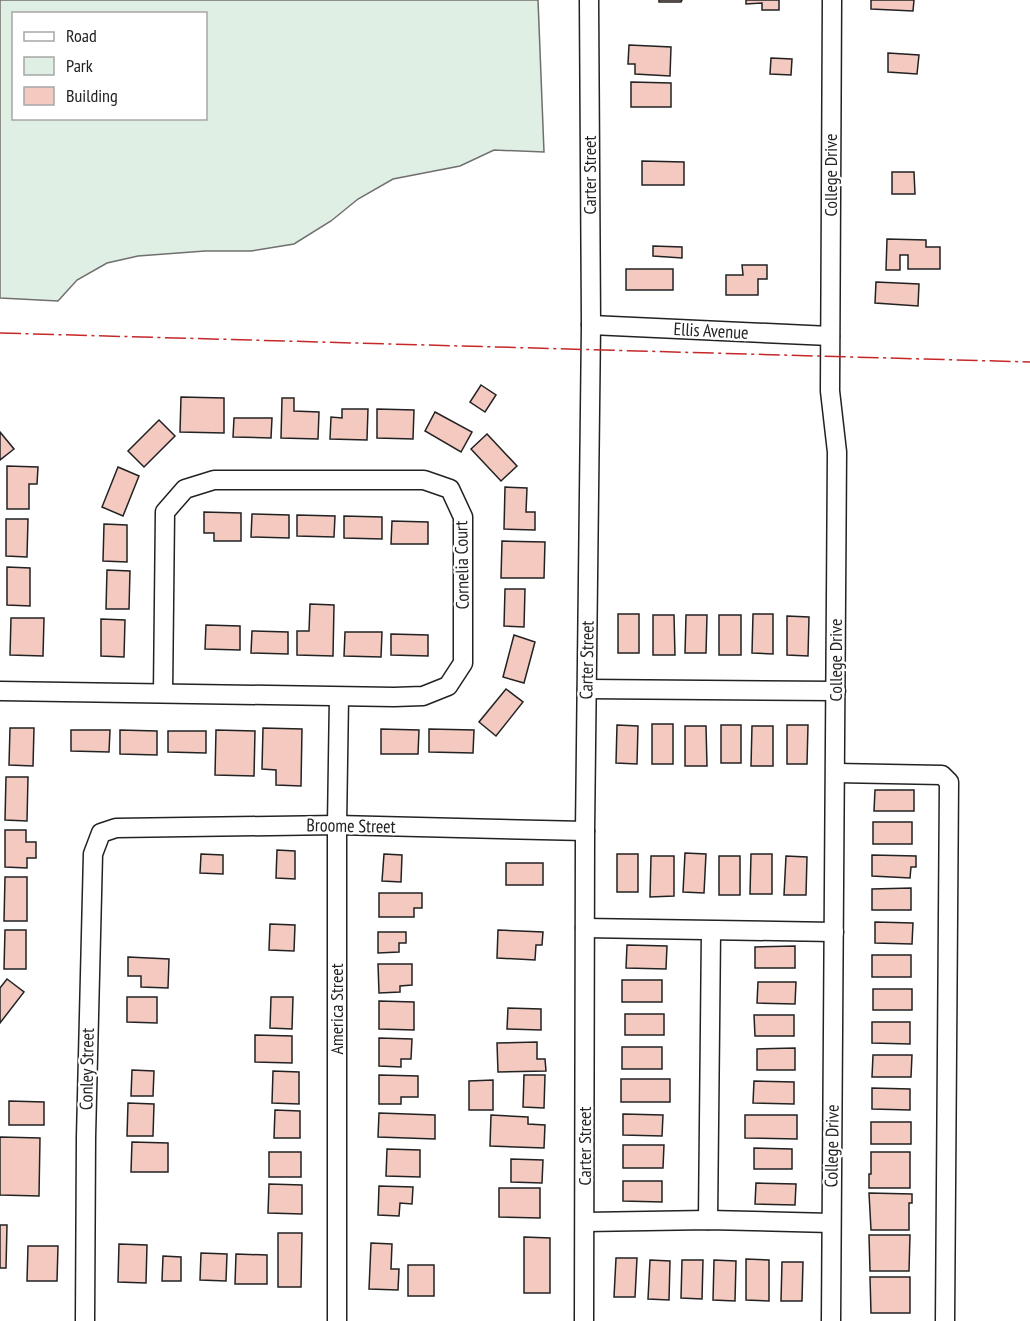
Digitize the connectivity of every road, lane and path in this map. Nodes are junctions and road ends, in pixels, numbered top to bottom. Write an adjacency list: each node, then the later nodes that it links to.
1 (589, 0): 3 (street, Carter Street)
2 (832, 0): 4 (street, College Drive)
3 (591, 325): 4 (street, Ellis Avenue); 5 (street, Carter Street)
4 (830, 336): 7 (street, College Drive)
5 (587, 689): 7 (street); 13 (street, Carter Street)
6 (0, 691): 8 (street, Cornelia Court)
7 (836, 691): 10 (street, College Drive)
8 (163, 693): 9 (street, Cornelia Court); 9 (street, Cornelia Court)
9 (339, 697): 11 (street, America Street)
10 (836, 773): 16 (street, College Drive); 24 (street)
11 (337, 825): 12 (street, Broome Street); 13 (street, Broome Street); 21 (street, America Street)
12 (116, 828): 20 (street, Conley Street)
13 (585, 831): 14 (street, Carter Street)
14 (585, 928): 15 (street); 18 (street, Carter Street)
15 (711, 931): 16 (street); 17 (street)
16 (834, 932): 19 (street, College Drive)
17 (708, 1220): 18 (street); 19 (street)
18 (585, 1222): 22 (street, Carter Street)
19 (831, 1223): 23 (street, College Drive)
20 (85, 1321)
21 (337, 1321)
22 (584, 1321)
23 (831, 1321)
24 (945, 1321)

